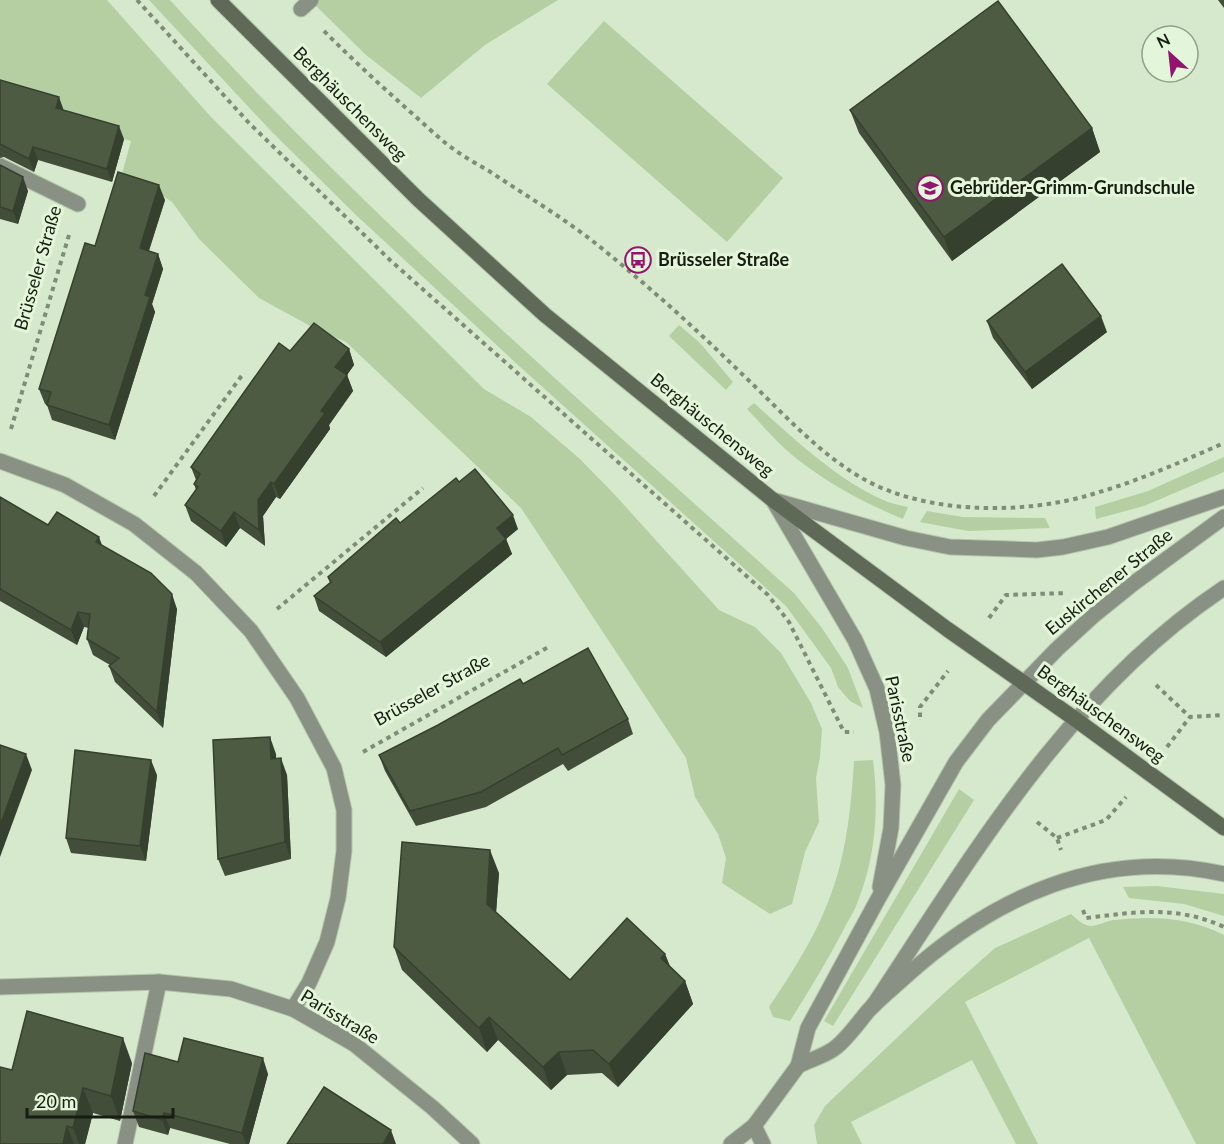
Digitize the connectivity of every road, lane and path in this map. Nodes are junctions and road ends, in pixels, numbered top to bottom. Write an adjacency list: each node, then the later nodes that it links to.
1 (137, 0): 19 (path)
2 (218, 0): 11 (main road, Berghäuschensweg)
3 (306, 4): 7 (path)
4 (0, 166): 5 (street, Brüsseler Straße)
5 (78, 204): 8 (path, Brüsseler Straße)
6 (243, 374): 13 (path)
7 (1224, 443)
8 (1, 462): 13 (street)
9 (423, 488): 15 (path)
10 (1224, 497): 11 (street, Euskirchener Straße)
11 (773, 500): 17 (main road, Berghäuschensweg); 23 (street, Parisstraße)
12 (1224, 517): 17 (street, Euskirchener Straße)
13 (134, 524): 15 (street)
14 (1224, 588): 18 (street)
15 (251, 631): 20 (street)
16 (550, 646): 20 (path, Brüsseler Straße)
17 (1024, 682): 18 (main road, Berghäuschensweg); 23 (street, Parisstraße)
18 (1075, 719): 21 (main road, Berghäuschensweg); 26 (street, Parisstraße)
19 (844, 732)
20 (334, 768): 27 (street)
21 (1224, 828)
22 (1224, 874): 26 (street, Parisstraße)
23 (878, 899): 28 (street, Parisstraße)
24 (159, 982): 25 (street, Parisstraße); 27 (street, Parisstraße); 30 (street)
25 (0, 987)
26 (873, 1006): 28 (street, Parisstraße)
27 (293, 1009): 31 (street, Parisstraße)
28 (798, 1066): 29 (street, Parisstraße)
29 (754, 1126): 32 (street, Parisstraße); 33 (street)
30 (125, 1144)
31 (472, 1144)
32 (731, 1144)
33 (763, 1144)

